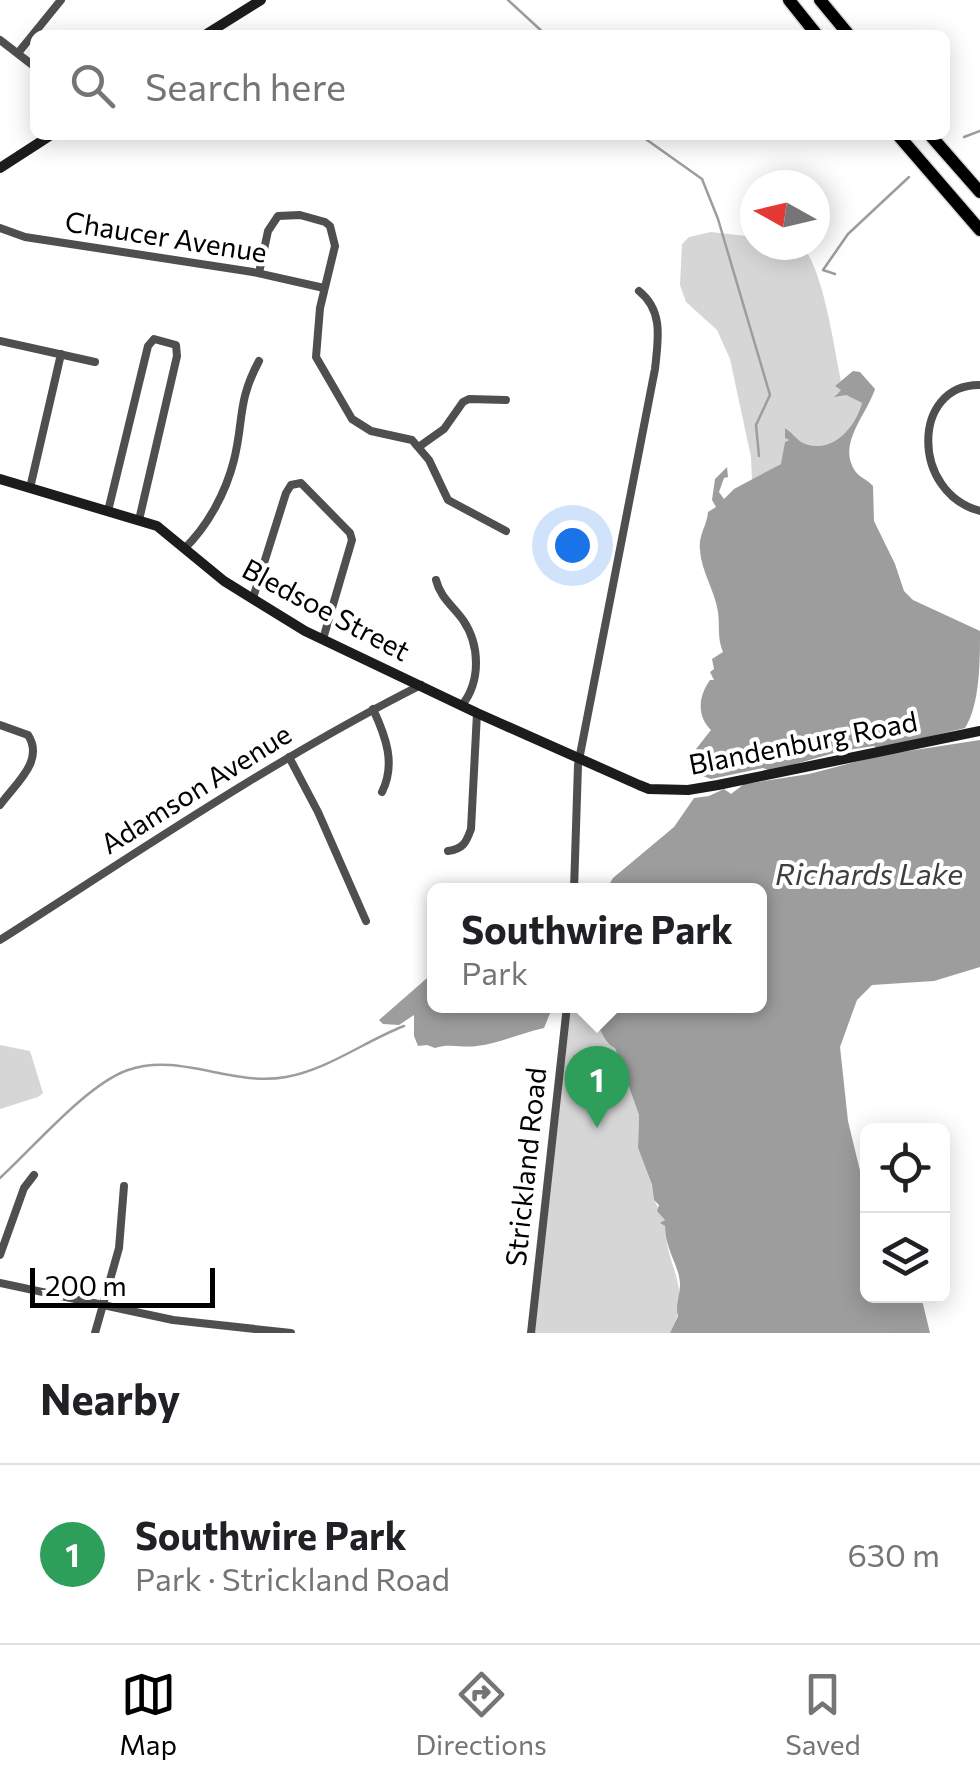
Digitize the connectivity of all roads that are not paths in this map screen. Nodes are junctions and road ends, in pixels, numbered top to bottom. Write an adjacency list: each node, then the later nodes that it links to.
1 (61, 0): 7 (street)
2 (236, 0): 6 (street)
3 (261, 0): 6 (street)
4 (789, 0): 9 (highway)
5 (820, 0): 10 (highway)
6 (245, 10): 8 (street)
7 (37, 30)
8 (212, 30)
9 (813, 30)
10 (845, 30)
11 (30, 38): 13 (street)
12 (0, 40): 13 (street)
13 (18, 53): 14 (street)
14 (30, 63)
15 (43, 140): 18 (street)
16 (902, 140): 21 (highway)
17 (934, 140): 19 (highway)
18 (0, 168)
19 (980, 192)
20 (0, 228): 22 (street, Chaucer Avenue)
21 (980, 230)
22 (259, 273): 23 (street, Chaucer Avenue); 23 (street)
23 (324, 288): 31 (street)
24 (640, 291): 49 (street)
25 (0, 341): 26 (street)
26 (61, 354): 27 (street); 33 (street)
27 (95, 362)
28 (259, 362): 38 (street)
29 (980, 385): 35 (street)
30 (506, 400): 31 (street)
31 (420, 446): 37 (street)
32 (0, 479): 33 (street, Bledsoe Street)
33 (30, 488): 34 (street, Bledsoe Street)
34 (108, 511): 36 (street, Bledsoe Street); 36 (street)
35 (980, 511)
36 (139, 520): 38 (street, Bledsoe Street)
37 (506, 532)
38 (184, 549): 40 (street, Bledsoe Street)
39 (436, 580): 43 (street)
40 (254, 598): 41 (street, Bledsoe Street); 41 (street)
41 (323, 639): 42 (street, Bledsoe Street)
42 (421, 686): 43 (street, Bledsoe Street); 44 (street, Adamson Avenue)
43 (462, 705): 45 (street, Bledsoe Street)
44 (373, 710): 48 (street, Adamson Avenue); 50 (street)
45 (477, 713): 49 (street, Bledsoe Street); 52 (street)
46 (0, 724): 51 (street)
47 (980, 731): 49 (street, Blandenburg Road)
48 (289, 757): 54 (street); 55 (street, Adamson Avenue)
49 (580, 759): 53 (street)
50 (382, 792)
51 (0, 804)
52 (448, 851)
53 (574, 883)
54 (366, 922)
55 (0, 940)
56 (565, 1013): 64 (street, Strickland Road)
57 (34, 1175): 59 (street)
58 (124, 1186): 61 (street)
59 (0, 1255)
60 (0, 1283): 61 (street)
61 (101, 1305): 62 (street); 63 (street)
62 (95, 1333)
63 (290, 1333)
64 (531, 1333)

